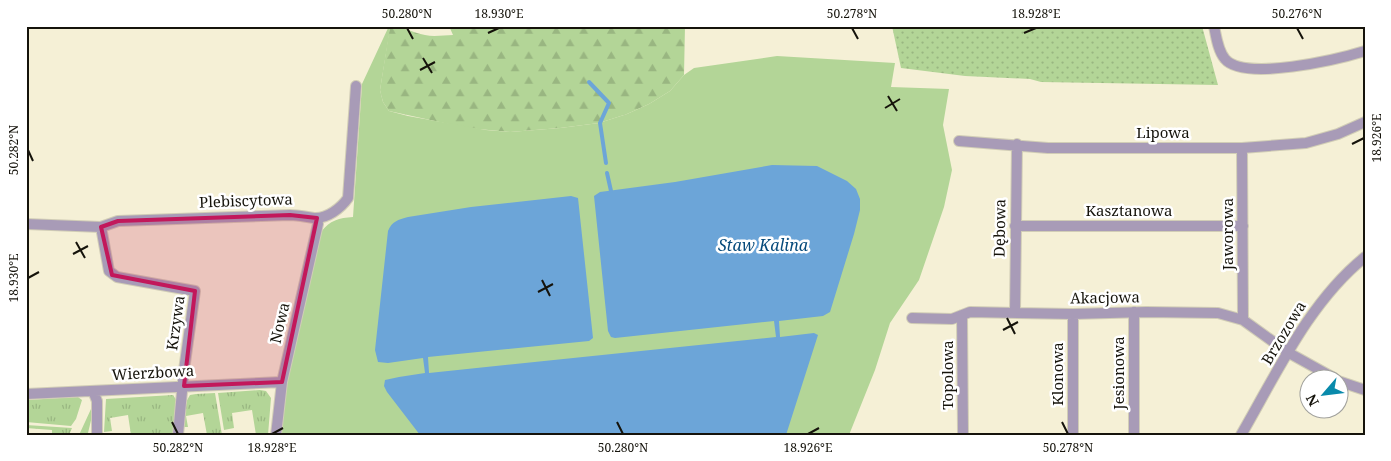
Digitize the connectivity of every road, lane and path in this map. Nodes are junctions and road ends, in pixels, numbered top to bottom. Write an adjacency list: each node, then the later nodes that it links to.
1 (1214, 26): 2 (street)
2 (1365, 51)
3 (356, 86): 8 (street, Plebiscytowa)
4 (1365, 122): 7 (street, Lipowa)
5 (958, 141): 6 (street, Lipowa)
6 (1016, 144): 7 (street, Lipowa); 10 (street, Dębowa)
7 (1242, 148): 11 (street, Jaworowa)
8 (317, 218): 12 (street, Plebiscytowa); 22 (street, Nowa)
9 (26, 224): 12 (street, Plebiscytowa)
10 (1015, 226): 11 (street, Kasztanowa); 14 (street, Dębowa)
11 (1242, 226): 19 (street, Jaworowa)
12 (101, 227): 24 (street, Krzywa)
13 (1365, 257): 20 (street, Brzozowa)
14 (1015, 312): 16 (street, Akacjowa); 17 (street, Akacjowa)
15 (1134, 312): 16 (street, Akacjowa); 19 (street, Akacjowa); 28 (street, Jesionowa)
16 (1073, 314): 33 (street, Klonowa)
17 (962, 315): 18 (street, Akacjowa); 32 (street, Topolowa)
18 (912, 318)
19 (1242, 320): 20 (street, Akacjowa)
20 (1289, 353): 21 (street); 34 (street, Brzozowa)
21 (1316, 368)
22 (282, 382): 24 (street, Wierzbowa); 31 (street, Nowa)
23 (1348, 384): 25 (street)
24 (184, 386): 26 (street, Wierzbowa); 30 (street, Krzywa)
25 (1365, 390)
26 (93, 392): 27 (street, Wierzbowa); 29 (street)
27 (26, 394)
28 (1134, 434)
29 (97, 435)
30 (178, 435)
31 (276, 435)
32 (963, 435)
33 (1073, 435)
34 (1241, 435)

